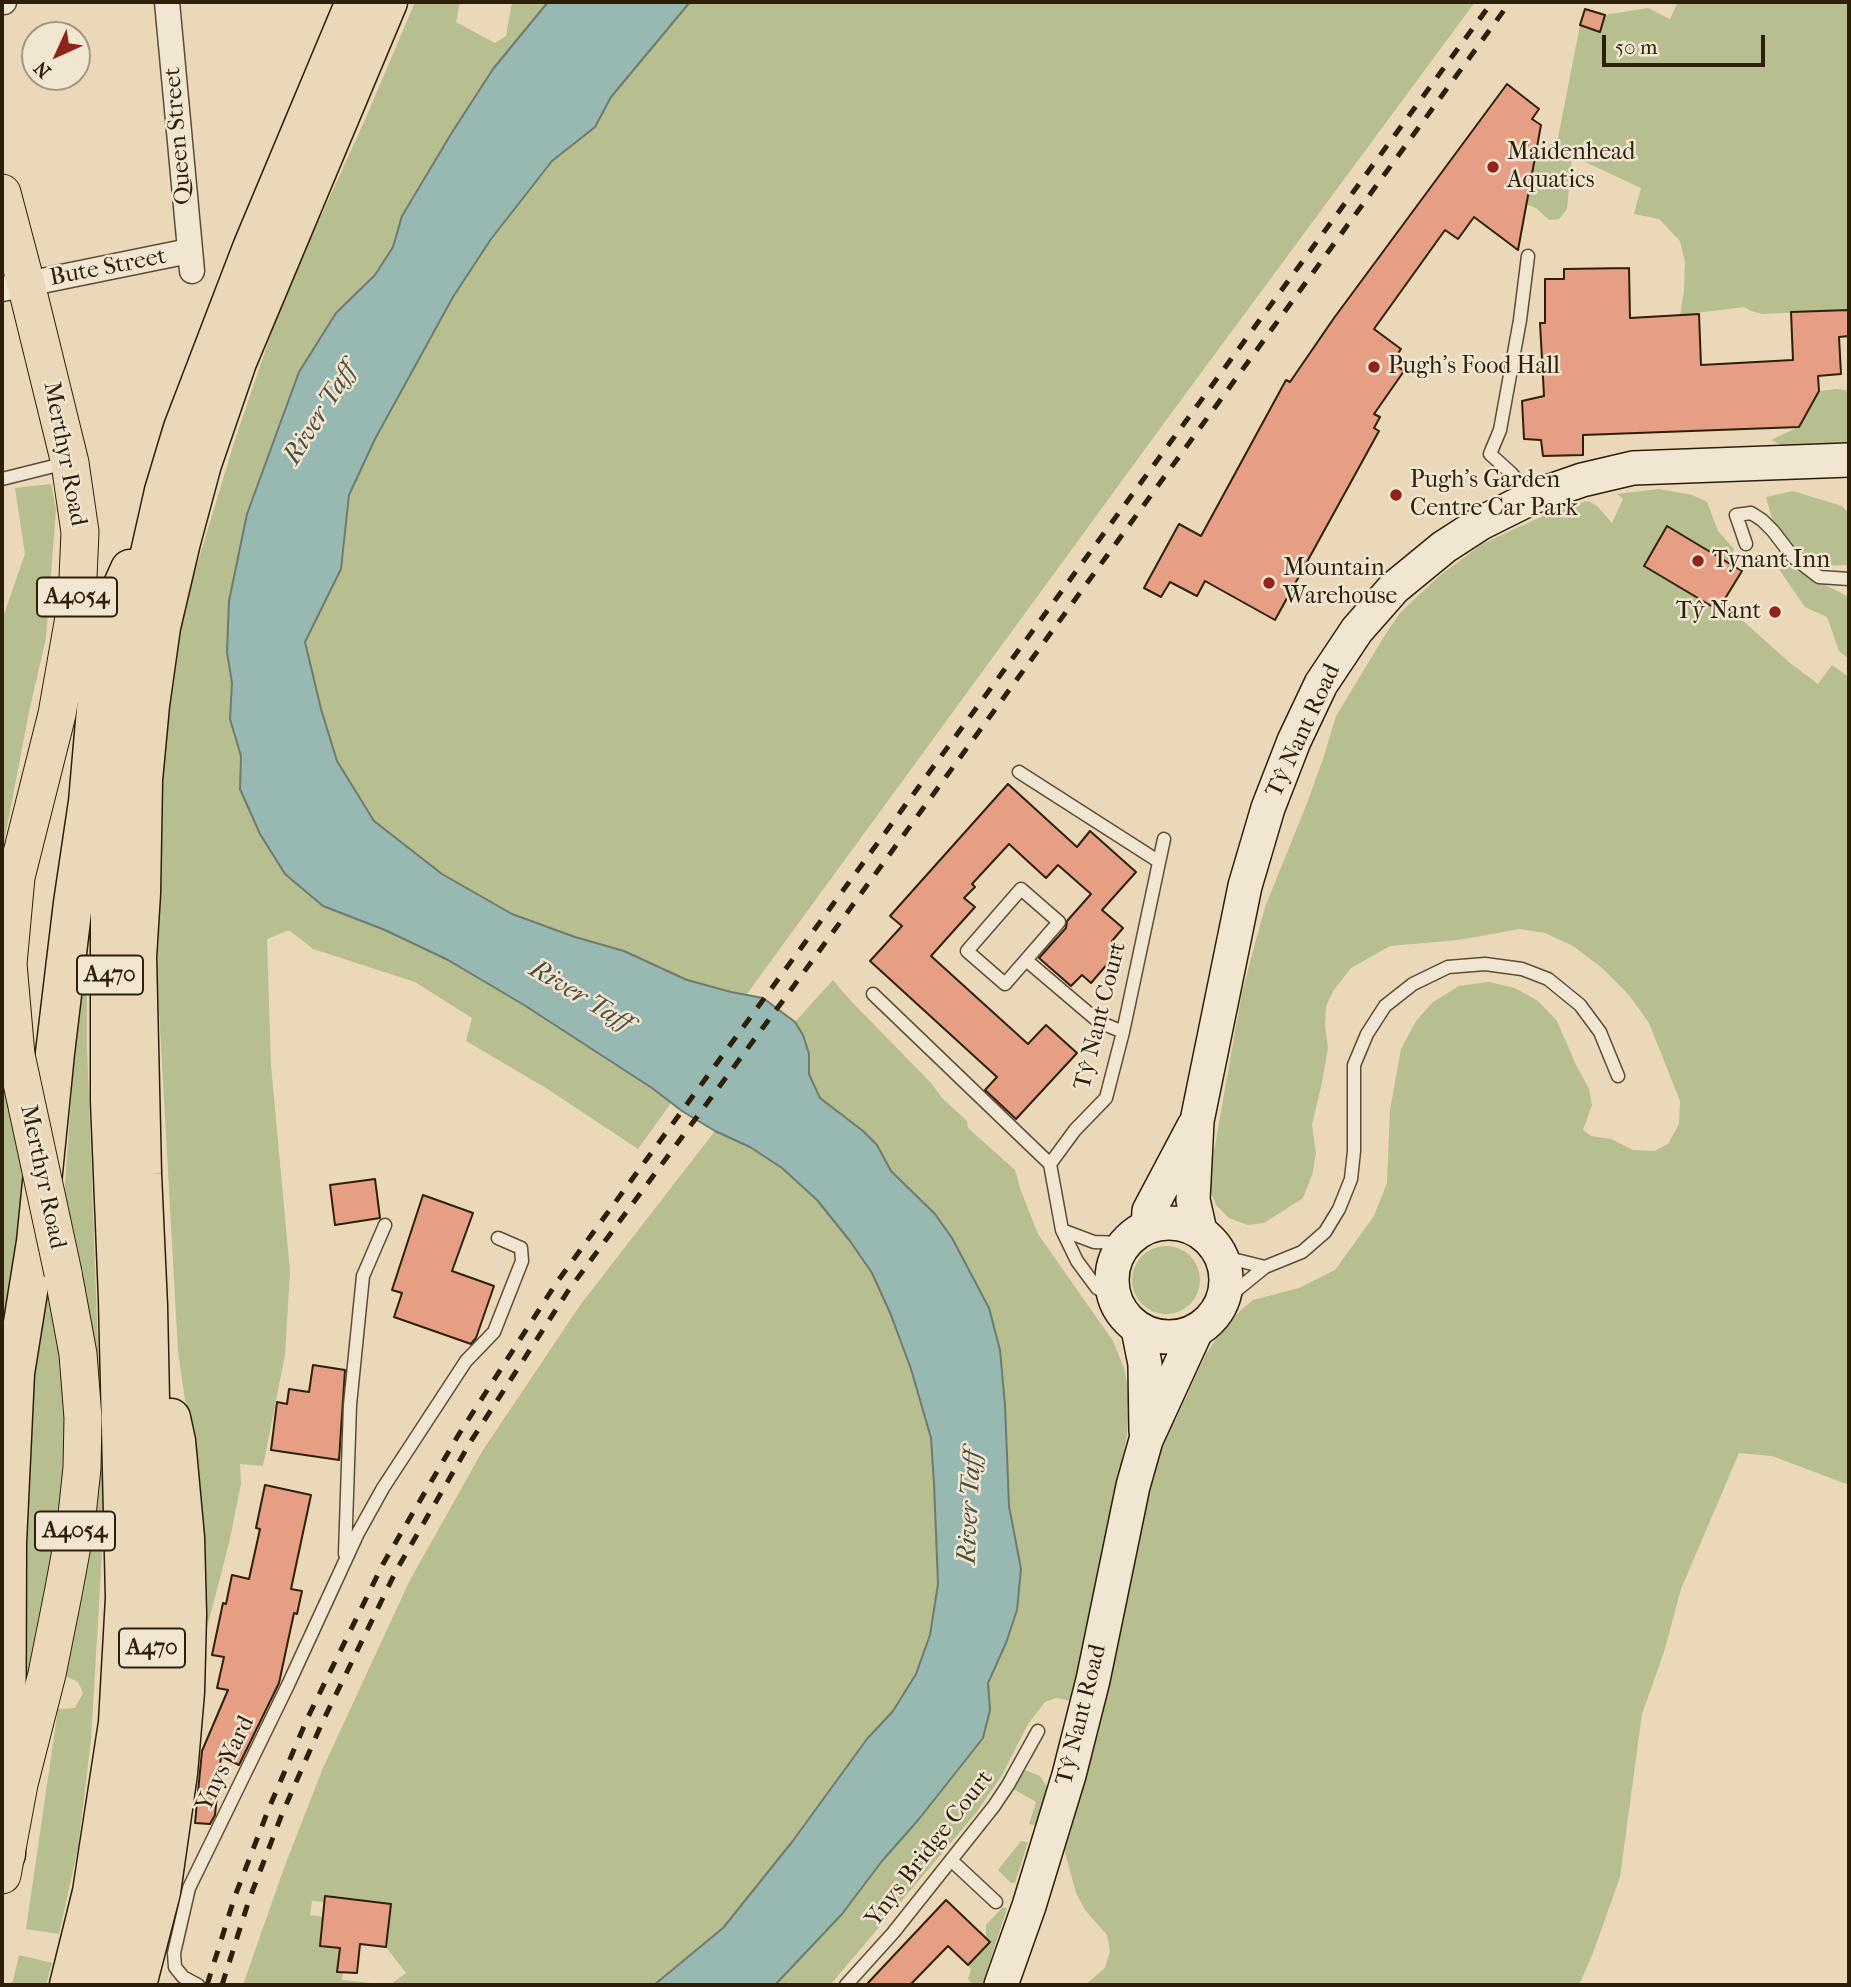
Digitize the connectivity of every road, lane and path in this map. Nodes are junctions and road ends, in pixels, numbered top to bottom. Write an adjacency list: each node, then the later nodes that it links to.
1 (167, 2): 6 (street, Queen Street)
2 (355, 2): 11 (highway, A470)
3 (388, 2): 32 (highway, A470)
4 (2, 193): 7 (main road, Merthyr Road / A4054)
5 (1528, 256): 12 (lane)
6 (191, 261): 7 (street, Bute Street)
7 (14, 286): 9 (main road, Merthyr Road / A4054)
8 (1849, 460): 12 (main road, Tŷ Nant Road)
9 (70, 463): 10 (lane); 39 (main road, Merthyr Road / A4054, bridge)
10 (2, 479)
11 (164, 491): 39 (highway); 42 (highway, A470)
12 (1533, 498): 22 (main road, Tŷ Nant Road)
13 (1746, 544): 14 (lane)
14 (1849, 579)
15 (1019, 772): 17 (lane)
16 (1164, 839): 17 (lane, Tŷ Nant Court)
17 (1158, 861): 20 (lane, Tŷ Nant Court)
18 (1026, 960): 18 (lane); 20 (lane)
19 (873, 994): 23 (lane)
20 (1123, 1032): 23 (lane, Tŷ Nant Court)
21 (1618, 1076): 29 (lane)
22 (1197, 1121): 26 (main road, Tŷ Nant Road); 28 (main road, Tŷ Nant Road)
23 (1050, 1164): 25 (lane)
24 (385, 1225): 36 (lane, Ynys Yard)
25 (1062, 1230): 26 (lane); 30 (lane)
26 (1135, 1235): 28 (main road); 30 (main road, Tŷ Nant Road)
27 (498, 1238): 36 (lane, Ynys Yard)
28 (1210, 1243): 29 (lane); 31 (main road, Tŷ Nant Road)
29 (1265, 1267): 31 (lane)
30 (1114, 1298): 33 (main road, Tŷ Nant Road)
31 (1222, 1302): 34 (main road, Tŷ Nant Road)
32 (148, 1306): 43 (highway, A470); 44 (highway)
33 (1138, 1329): 34 (main road); 35 (main road, Tŷ Nant Road)
34 (1196, 1331): 35 (main road, Tŷ Nant Road)
35 (1146, 1440): 46 (main road, Tŷ Nant Road)
36 (345, 1561): 41 (lane, Ynys Yard)
37 (1038, 1731): 38 (lane, Ynys Bridge Court)
38 (951, 1861): 40 (lane); 45 (lane, Ynys Bridge Court)
39 (4, 1865)
40 (996, 1902)
41 (196, 1984)
42 (69, 1985)
43 (100, 1985)
44 (137, 1985)
45 (846, 1985)
46 (1001, 1985)

